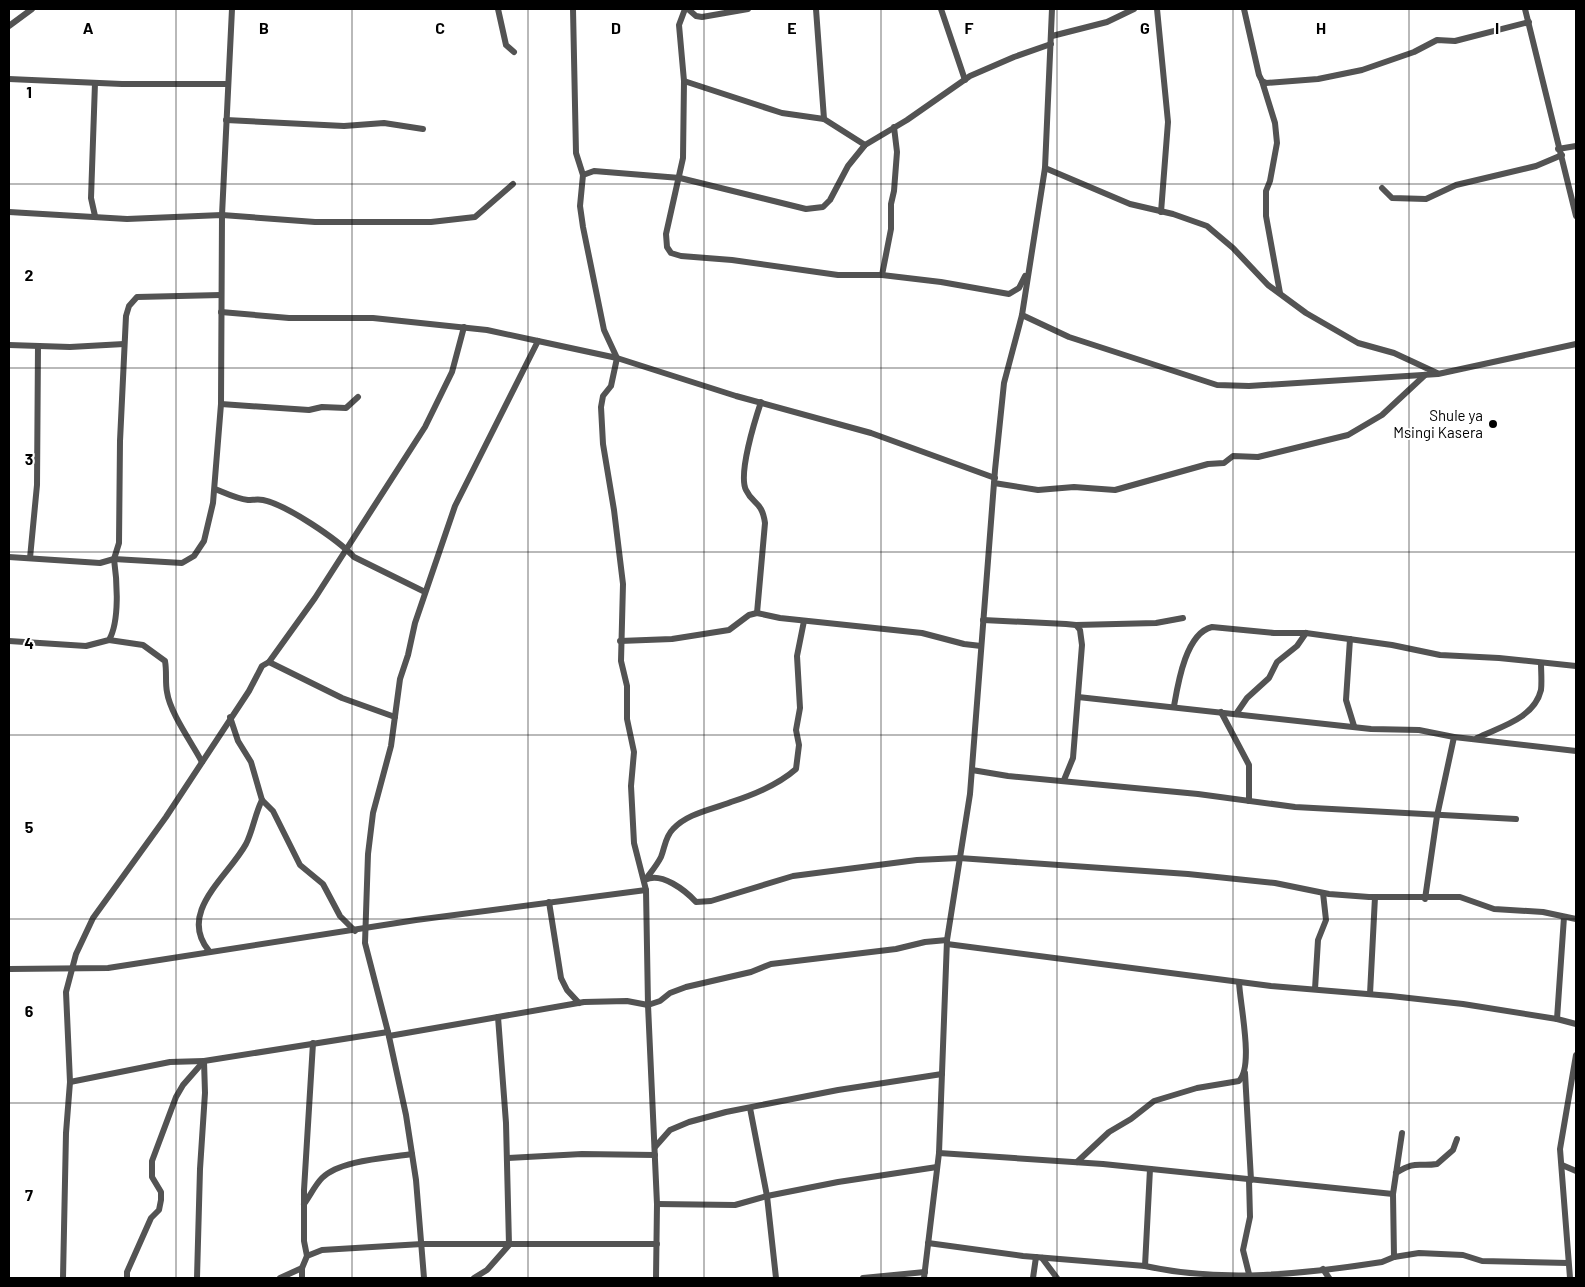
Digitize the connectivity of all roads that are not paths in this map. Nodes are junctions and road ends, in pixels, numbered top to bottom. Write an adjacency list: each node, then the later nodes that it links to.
1 (32, 9): 15 (street)
2 (232, 9): 24 (street)
3 (498, 9): 18 (street)
4 (574, 9): 33 (street)
5 (687, 9): 6 (street); 21 (street)
6 (748, 9)
7 (816, 9): 25 (street)
8 (941, 9): 20 (street)
9 (1052, 9): 16 (street)
10 (1134, 9): 16 (street)
11 (1157, 9): 38 (street)
12 (1244, 9): 22 (street)
13 (1525, 9): 14 (street)
14 (1529, 22): 22 (street); 31 (street)
15 (9, 26)
16 (1052, 36): 17 (street)
17 (1051, 44): 20 (street); 32 (street)
18 (514, 52)
19 (9, 79): 23 (street)
20 (965, 80): 27 (street)
21 (684, 81): 25 (street); 34 (street)
22 (1262, 81): 44 (street)
23 (95, 83): 24 (street); 40 (street)
24 (228, 84): 26 (street)
25 (824, 119): 29 (street)
26 (226, 120): 28 (street); 39 (street)
27 (894, 127): 29 (street); 43 (street)
28 (423, 129)
29 (865, 145): 34 (street)
30 (1576, 146): 31 (street)
31 (1560, 152): 36 (street); 41 (street)
32 (1045, 168): 38 (street); 42 (street)
33 (583, 175): 34 (street); 54 (street)
34 (680, 178): 43 (street)
35 (512, 184): 39 (street)
36 (1382, 188)
37 (9, 212): 40 (street)
38 (1161, 212): 44 (street)
39 (222, 215): 40 (street); 45 (street)
40 (95, 216)
41 (1576, 216)
42 (1027, 273): 43 (street); 47 (street)
43 (882, 276)
44 (1280, 294): 55 (street)
45 (221, 295): 46 (street); 50 (street)
46 (222, 312): 48 (street); 59 (street)
47 (1022, 315): 56 (street); 60 (street)
48 (464, 327): 49 (street); 62 (street)
49 (538, 341): 54 (street); 66 (street)
50 (124, 344): 53 (street); 65 (street)
51 (1576, 344): 55 (street)
52 (9, 345): 53 (street)
53 (38, 346): 64 (street)
54 (616, 358): 58 (street); 76 (street)
55 (1438, 374): 56 (street)
56 (1425, 375): 60 (street)
57 (358, 397): 59 (street)
58 (761, 402): 60 (street); 67 (street)
59 (221, 404): 61 (street)
60 (994, 480): 69 (street)
61 (215, 489): 62 (street); 65 (street)
62 (346, 548): 66 (street); 78 (street)
63 (9, 557): 64 (street)
64 (30, 558): 65 (street)
65 (114, 559): 74 (street)
66 (425, 592): 86 (street)
67 (756, 613): 70 (street); 76 (street)
68 (1183, 618): 71 (street)
69 (983, 620): 71 (street); 77 (street)
70 (804, 621): 77 (street); 99 (street)
71 (1076, 625): 81 (street)
72 (1306, 633): 73 (street); 82 (street); 84 (street)
73 (1350, 639): 79 (street); 87 (street)
74 (109, 640): 75 (street); 91 (street)
75 (9, 641)
76 (620, 641): 99 (street)
77 (981, 646): 92 (street)
78 (269, 662): 85 (street); 86 (street)
79 (1541, 663): 80 (street); 89 (street)
80 (1576, 666)
81 (1078, 697): 82 (street); 93 (street)
82 (1174, 706): 83 (street)
83 (1221, 712): 84 (street); 95 (street)
84 (1236, 714): 87 (street)
85 (230, 717): 91 (street); 94 (street)
86 (394, 717): 107 (street)
87 (1354, 726): 88 (street)
88 (1454, 737): 89 (street); 96 (street)
89 (1476, 739): 90 (street)
90 (1576, 751)
91 (202, 762): 111 (street)
92 (972, 770): 93 (street); 98 (street)
93 (1064, 780): 95 (street)
94 (262, 800): 108 (street); 110 (street)
95 (1249, 801): 96 (street)
96 (1437, 816): 97 (street); 103 (street)
97 (1516, 819)
98 (960, 858): 99 (street); 101 (street); 109 (street)
99 (645, 880): 100 (street)
100 (646, 890): 104 (street); 117 (street)
101 (1323, 892): 102 (street); 114 (street)
102 (1375, 897): 103 (street); 115 (street)
103 (1425, 899): 105 (street)
104 (549, 902): 107 (street); 116 (street)
105 (1564, 917): 106 (street); 119 (street)
106 (1576, 919)
107 (366, 929): 108 (street); 121 (street)
108 (355, 930): 110 (street)
109 (947, 942): 113 (street); 117 (street); 126 (street)
110 (209, 951): 111 (street)
111 (71, 968): 112 (street); 127 (street)
112 (9, 969)
113 (1239, 982): 114 (street); 125 (street)
114 (1315, 989): 115 (street)
115 (1370, 994): 119 (street)
116 (580, 1003): 117 (street); 118 (street)
117 (648, 1005): 131 (street)
118 (498, 1017): 121 (street); 135 (street)
119 (1557, 1019): 120 (street)
120 (1576, 1024)
121 (389, 1034): 122 (street); 132 (street)
122 (314, 1043): 124 (street); 145 (street)
123 (1576, 1055): 137 (street)
124 (204, 1061): 127 (street); 162 (street); 163 (street)
125 (1245, 1072): 136 (street); 142 (street)
126 (942, 1074): 128 (street); 133 (street)
127 (70, 1082): 161 (street)
128 (750, 1108): 131 (street); 144 (street)
129 (1402, 1133): 141 (street)
130 (1457, 1139): 141 (street)
131 (655, 1147): 134 (street)
132 (412, 1154): 145 (street); 148 (street)
133 (939, 1154): 136 (street); 138 (street)
134 (655, 1155): 135 (street); 146 (street)
135 (507, 1158): 150 (street)
136 (1077, 1162): 139 (street)
137 (1562, 1166): 140 (street); 154 (street)
138 (937, 1167): 144 (street); 147 (street)
139 (1150, 1169): 142 (street); 155 (street)
140 (1576, 1171)
141 (1396, 1173): 143 (street)
142 (1250, 1180): 143 (street); 158 (street)
143 (1393, 1194): 152 (street)
144 (767, 1196): 146 (street); 169 (street)
145 (304, 1204): 151 (street)
146 (657, 1204): 149 (street)
147 (928, 1243): 153 (street); 159 (street)
148 (422, 1244): 150 (street); 151 (street); 166 (street)
149 (657, 1244): 150 (street); 168 (street)
150 (509, 1245): 167 (street)
151 (307, 1256): 156 (street)
152 (1394, 1257): 154 (street); 157 (street)
153 (1039, 1258): 155 (street); 171 (street); 172 (street)
154 (1568, 1263): 174 (street)
155 (1144, 1266): 160 (street)
156 (302, 1268): 164 (street); 165 (street)
157 (1323, 1269): 158 (street); 173 (street)
158 (1249, 1274): 160 (street)
159 (924, 1275): 170 (street)
160 (1226, 1276)
161 (63, 1278)
162 (127, 1278)
163 (197, 1278)
164 (280, 1278)
165 (302, 1278)
166 (424, 1278)
167 (474, 1278)
168 (656, 1278)
169 (776, 1278)
170 (863, 1278)
171 (1033, 1278)
172 (1057, 1278)
173 (1329, 1278)
174 (1570, 1278)

